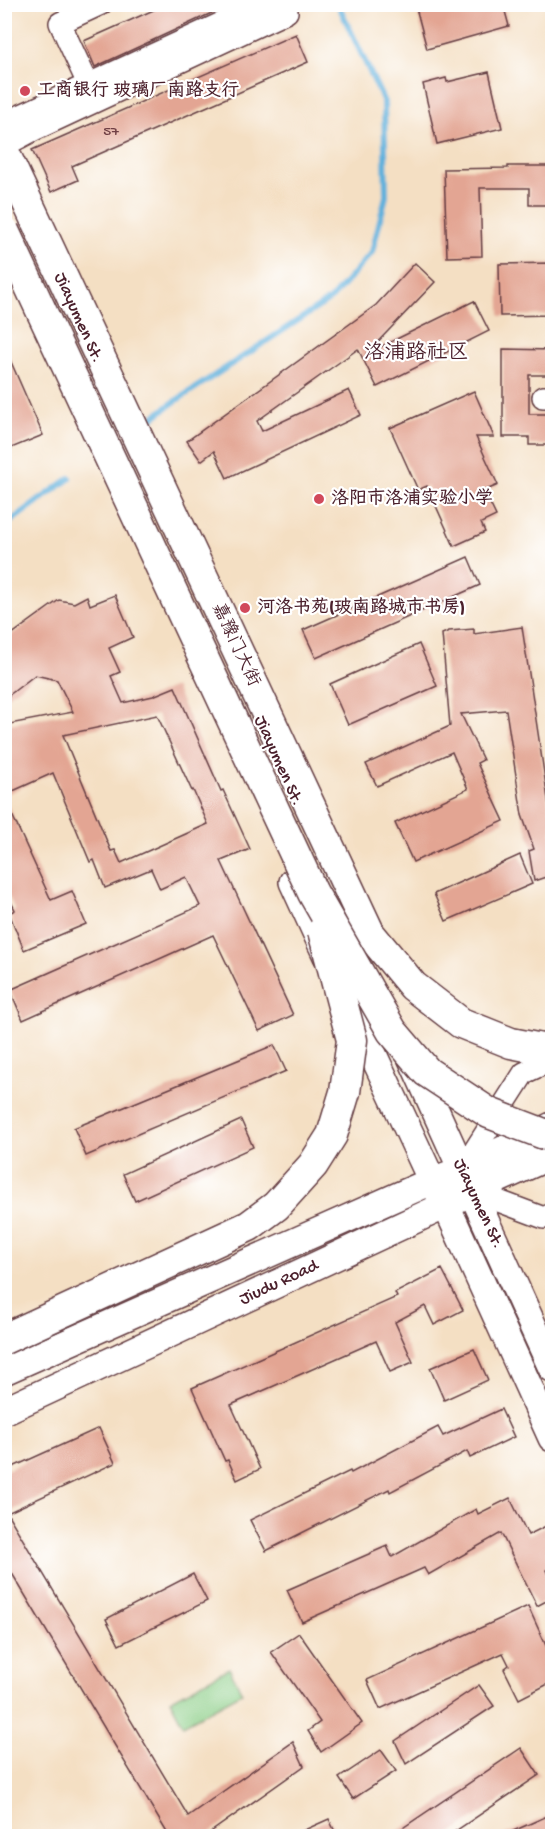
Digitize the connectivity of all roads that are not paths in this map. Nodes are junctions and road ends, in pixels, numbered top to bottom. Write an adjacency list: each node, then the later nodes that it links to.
1 (100, 4): 4 (lane)
2 (264, 4): 4 (lane)
3 (287, 12): 6 (lane)
4 (88, 84): 5 (lane)
5 (4, 123)
6 (4, 147)
7 (4, 153): 11 (highway, 嘉豫门大街); 16 (main road, Jiayumen St.)
8 (4, 231): 10 (highway, 嘉豫门大街, bridge)
9 (4, 263): 17 (main road, Jiayumen St.)
10 (313, 893): 14 (highway, 嘉豫门大街, bridge); 20 (highway, bridge)
11 (552, 1051)
12 (552, 1060): 16 (lane)
13 (552, 1126): 16 (main road, Jiudu Road)
14 (552, 1134)
15 (552, 1155): 16 (main road, Jiudu Road)
16 (467, 1180): 17 (main road, Jiudu Road); 18 (main road, Jiudu Road); 19 (lane); 21 (main road, Jiayumen St.)
17 (432, 1181): 18 (main road, Jiayumen St.); 22 (main road, Jiudu Road)
18 (446, 1205): 23 (main road, Jiudu Road); 24 (main road, Jiayumen St.)
19 (552, 1214)
20 (4, 1339)
21 (552, 1368)
22 (4, 1371)
23 (4, 1410)
24 (552, 1438)

